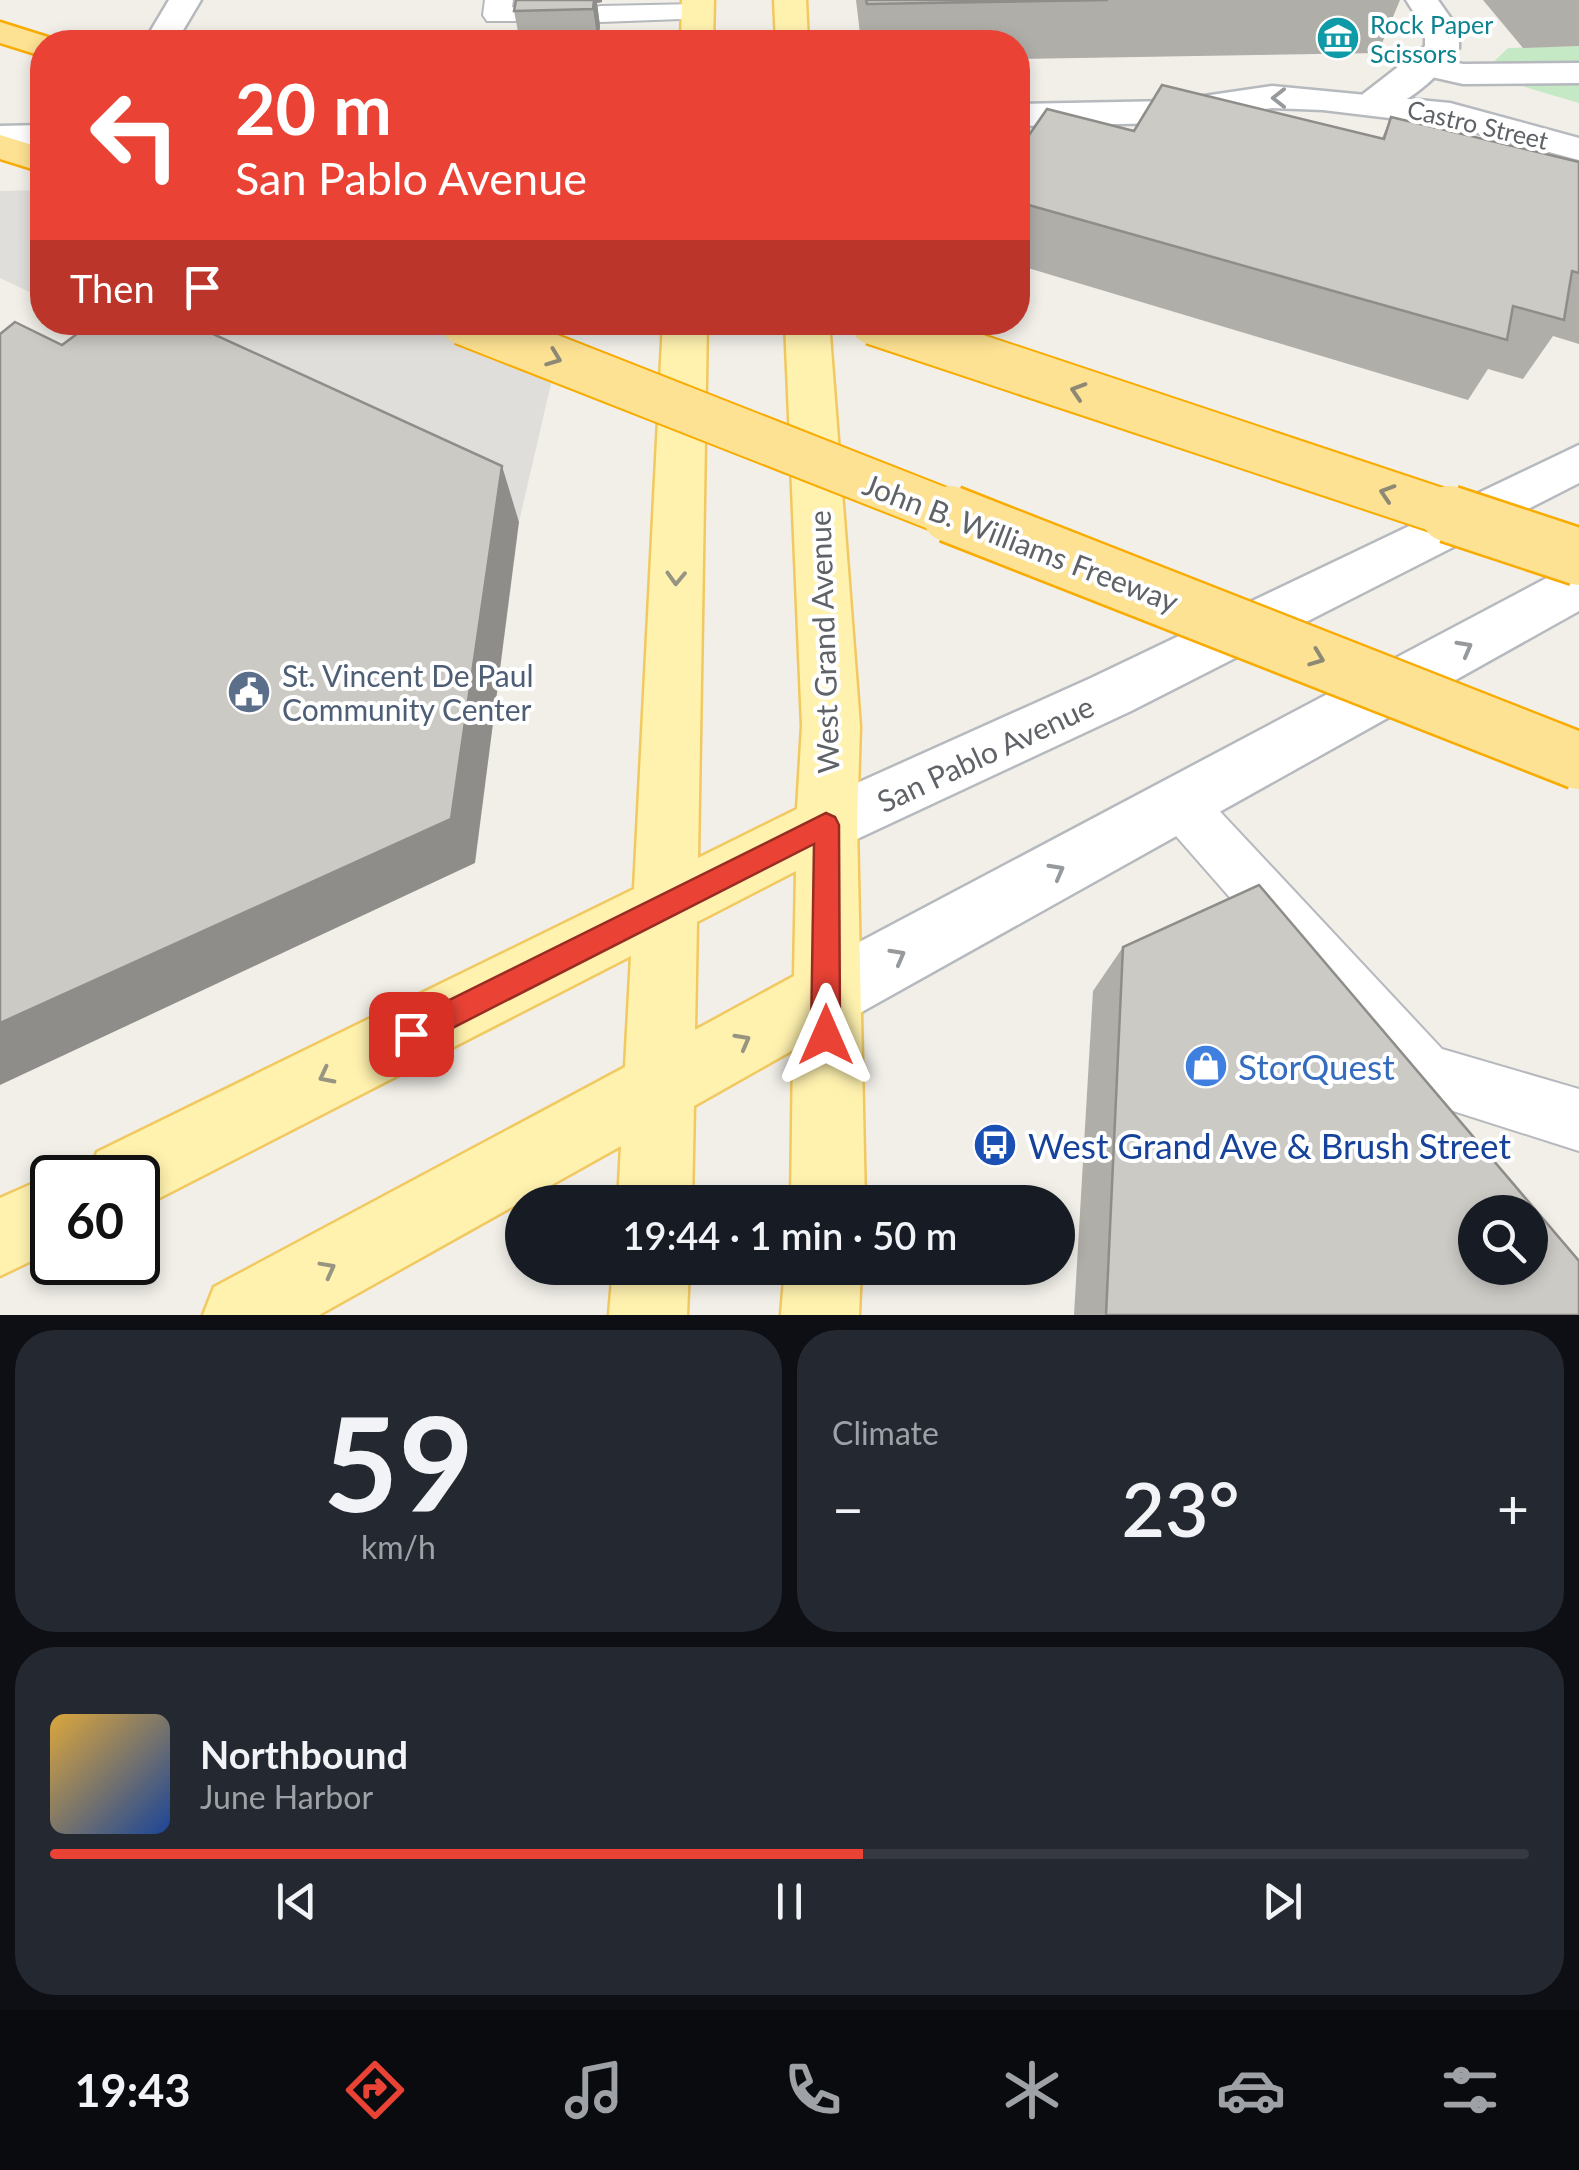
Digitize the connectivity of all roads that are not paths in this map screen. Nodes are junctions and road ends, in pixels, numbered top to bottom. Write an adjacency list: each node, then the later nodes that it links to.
1 (185, 0): 8 (main road)
2 (790, 0): 9 (main road)
3 (1422, 0): 12 (main road)
4 (600, 14): 6 (lane)
5 (527, 15): 7 (lane)
6 (697, 18)
7 (496, 19)
8 (167, 30)
9 (791, 30)
10 (0, 32): 11 (highway)
11 (30, 42)
12 (1426, 66): 13 (main road); 14 (main road)
13 (1579, 72)
14 (1376, 102): 15 (main road, Castro Street, one-way to 15); 21 (main road, Castro Street)
15 (1170, 112): 16 (main road); 17 (main road)
16 (1030, 114)
17 (1305, 134)
18 (30, 136): 19 (main road)
19 (0, 137)
20 (0, 146): 22 (highway)
21 (1579, 149)
22 (30, 157)
23 (496, 335): 30 (highway, John B. Williams Freeway, one-way to 30, bridge)
24 (685, 335): 33 (main road, one-way to 33)
25 (808, 335): 32 (main road, West Grand Avenue)
26 (912, 335): 28 (highway, one-way to 26, bridge)
27 (1579, 462): 32 (main road, San Pablo Avenue)
28 (1579, 557)
29 (1579, 586): 31 (main road, one-way to 29)
30 (1579, 761)
31 (1180, 804): 34 (main road, one-way to 31); 36 (lane)
32 (826, 825): 33 (main road, San Pablo Avenue); 34 (main road, West Grand Avenue)
33 (664, 906): 35 (main road); 37 (main road, San Pablo Avenue, one-way to 37)
34 (826, 996): 35 (main road, one-way to 34); 39 (main road, West Grand Avenue)
35 (661, 1087): 38 (main road); 44 (main road, one-way to 35)
36 (1579, 1120)
37 (160, 1159)
38 (656, 1185)
39 (828, 1185)
40 (30, 1223): 41 (main road)
41 (0, 1238)
42 (650, 1285): 45 (main road)
43 (822, 1285): 46 (main road)
44 (242, 1315)
45 (648, 1315)
46 (820, 1315)

